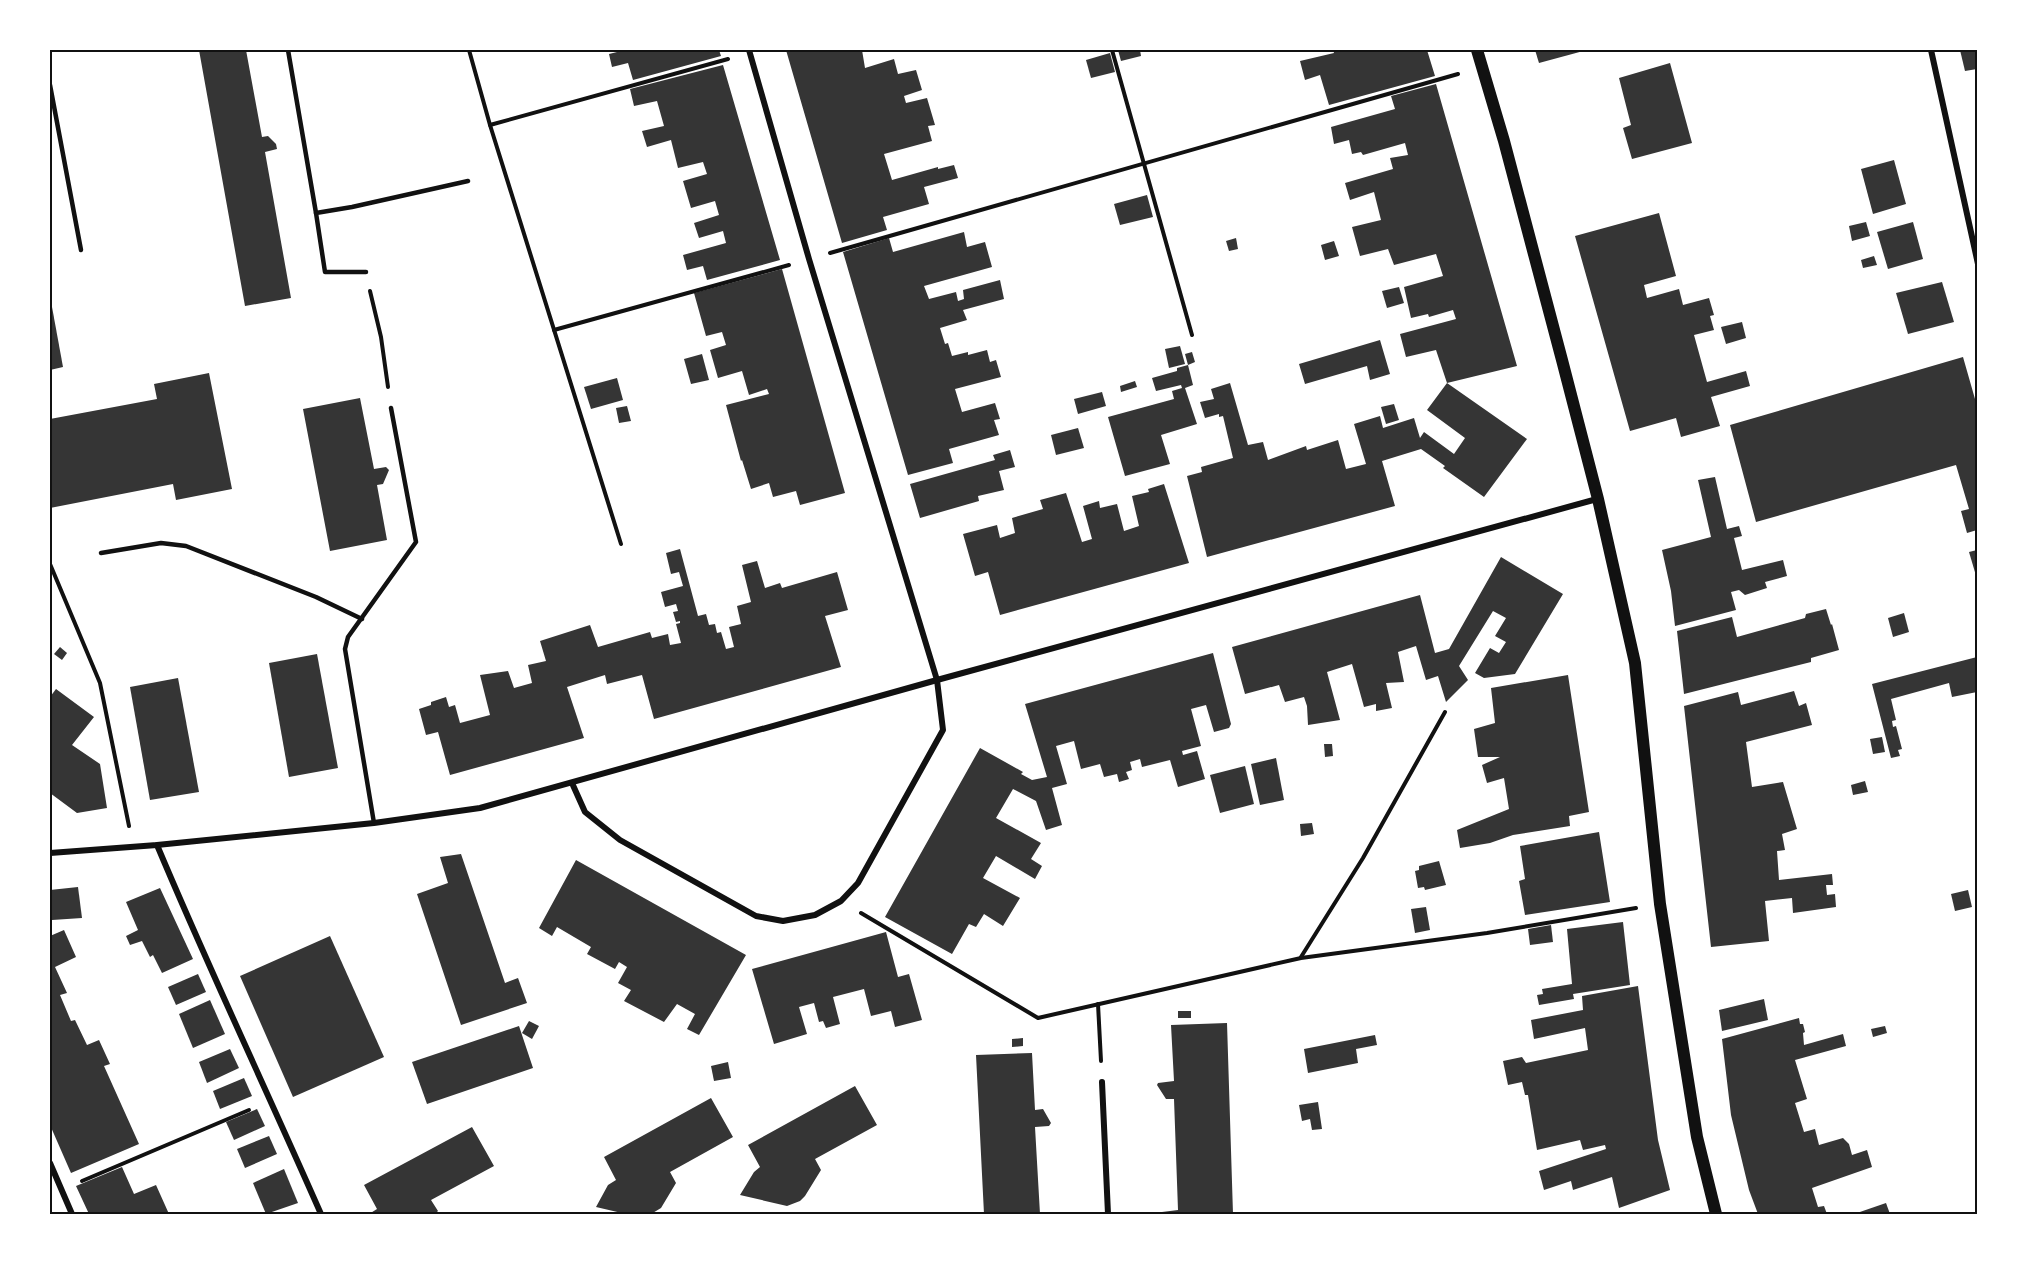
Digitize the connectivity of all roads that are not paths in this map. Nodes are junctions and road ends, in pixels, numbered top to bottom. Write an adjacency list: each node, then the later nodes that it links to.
1 (288, 50): 7 (lane)
2 (1477, 50): 12 (main road)
3 (1931, 50): 9 (street)
4 (750, 51): 15 (street)
5 (50, 85): 8 (lane)
6 (468, 181): 7 (lane)
7 (316, 213): 10 (lane)
8 (81, 250)
9 (1977, 264)
10 (366, 272)
11 (391, 408): 14 (lane)
12 (1598, 499): 15 (street); 25 (main road)
13 (101, 553): 14 (lane)
14 (363, 619): 17 (lane)
15 (937, 680): 16 (street); 16 (street)
16 (573, 783): 17 (street)
17 (374, 823): 18 (street)
18 (157, 845): 19 (street); 23 (street)
19 (50, 853)
20 (1102, 1082): 24 (street)
21 (50, 1163): 22 (street)
22 (72, 1215)
23 (321, 1215)
24 (1108, 1215)
25 (1716, 1215)

